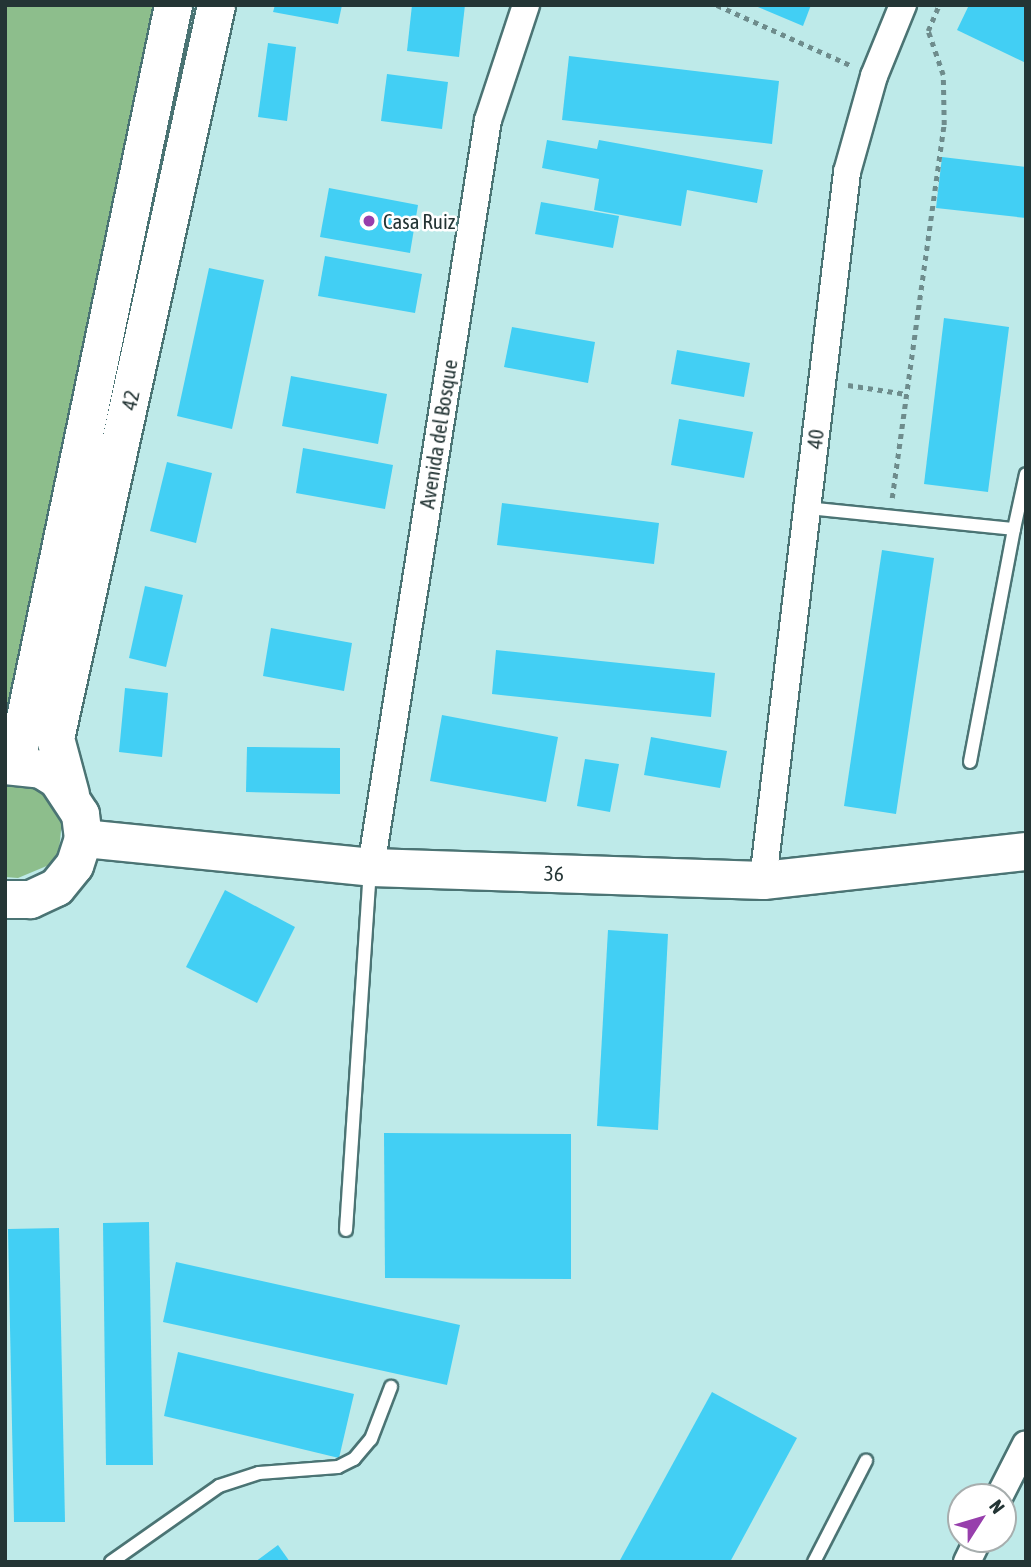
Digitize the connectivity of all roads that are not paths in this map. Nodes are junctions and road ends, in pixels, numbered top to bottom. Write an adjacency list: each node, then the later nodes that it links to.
1 (173, 5): 9 (street, 42)
2 (216, 5): 10 (street, 42)
3 (526, 5): 13 (street, Avenida del Bosque)
4 (903, 5): 6 (street, 40)
5 (1026, 474): 7 (lane)
6 (807, 508): 7 (lane); 14 (street, 40)
7 (1014, 529): 8 (lane)
8 (970, 762)
9 (5, 764): 10 (street, 42)
10 (70, 793): 11 (street, 42)
11 (83, 838): 13 (street, 36); 15 (street)
12 (1026, 851): 14 (street, 36)
13 (371, 867): 14 (street, 36); 16 (lane)
14 (763, 880)
15 (5, 899)
16 (346, 1230)
17 (391, 1387): 21 (lane)
18 (1026, 1444): 20 (street)
19 (866, 1461): 22 (lane)
20 (1006, 1483)
21 (111, 1562)
22 (814, 1562)

